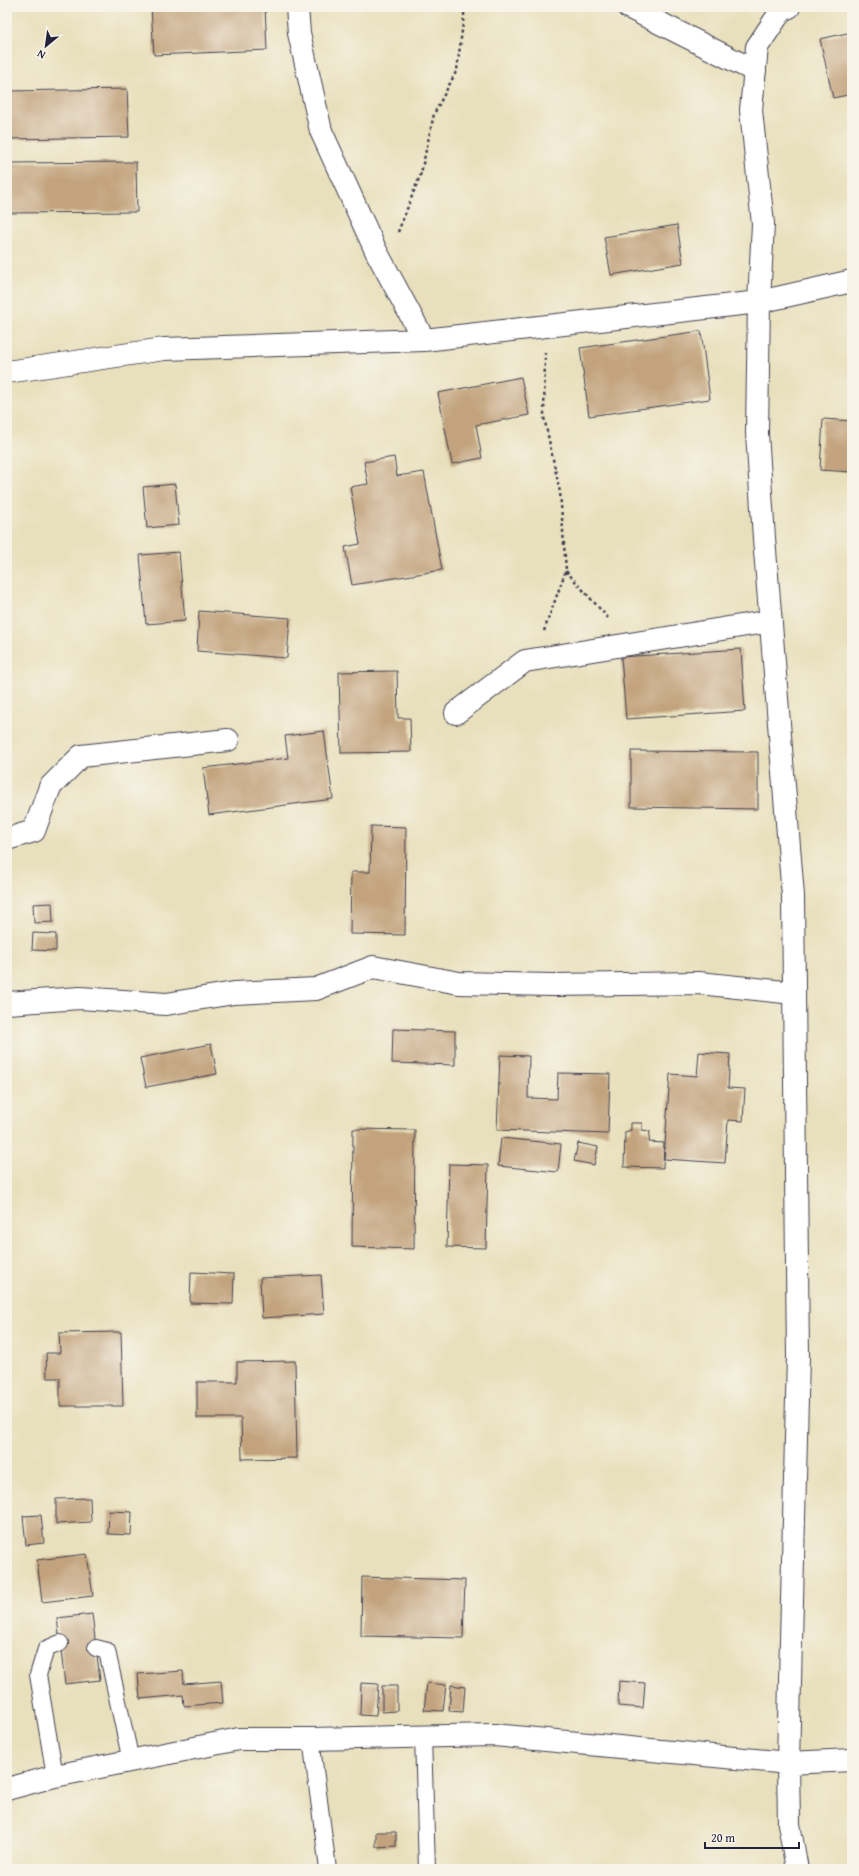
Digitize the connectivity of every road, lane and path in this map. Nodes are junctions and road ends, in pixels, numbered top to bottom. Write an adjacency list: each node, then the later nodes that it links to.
1 (297, 7): 10 (street)
2 (465, 7): 6 (path)
3 (628, 7): 5 (street)
4 (789, 7): 5 (street)
5 (755, 71): 8 (street)
6 (397, 237)
7 (852, 281): 8 (street)
8 (759, 302): 9 (street); 13 (street)
9 (545, 326): 10 (street); 12 (path)
10 (424, 340): 11 (street)
11 (7, 372)
12 (566, 570): 14 (path); 15 (path)
13 (771, 621): 14 (street); 19 (street)
14 (631, 643): 15 (street)
15 (534, 660): 16 (street)
16 (456, 713)
17 (228, 740): 18 (street)
18 (7, 839)
19 (794, 993): 20 (street); 27 (street)
20 (7, 1004)
21 (60, 1643): 28 (lane)
22 (96, 1648): 26 (lane)
23 (423, 1736): 24 (street); 27 (street); 31 (lane)
24 (311, 1739): 26 (street); 30 (lane)
25 (852, 1760): 27 (street)
26 (131, 1761): 28 (street)
27 (788, 1763): 32 (street)
28 (55, 1776): 29 (street)
29 (7, 1789)
30 (328, 1869)
31 (427, 1869)
32 (796, 1869)

